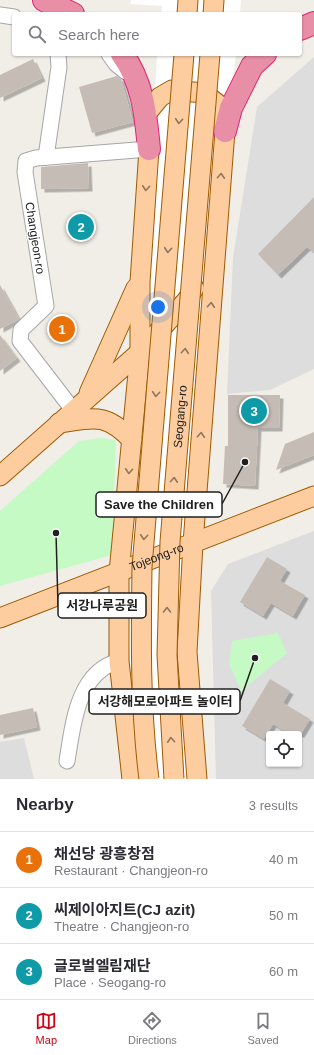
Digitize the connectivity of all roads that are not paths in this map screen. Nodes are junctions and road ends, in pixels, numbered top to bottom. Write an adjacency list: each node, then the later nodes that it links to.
1 (44, 0): 4 (highway)
2 (188, 0): 5 (main road)
3 (214, 0): 6 (main road)
4 (69, 12)
5 (187, 12)
6 (213, 12)
7 (0, 15): 8 (street)
8 (12, 17)
9 (314, 23): 10 (highway)
10 (302, 28)
11 (58, 56): 21 (street)
12 (110, 56): 17 (street)
13 (123, 56): 17 (highway)
14 (184, 56): 36 (main road, one-way to 36, bridge)
15 (210, 56): 37 (main road, Seogang-ro, one-way to 15, bridge)
16 (263, 56): 19 (highway)
17 (136, 79): 18 (highway)
18 (146, 114): 19 (main road); 20 (highway)
19 (225, 131): 22 (main road, one-way to 19)
20 (149, 149): 21 (street, Changjeon-ro); 23 (main road, one-way to 23)
21 (46, 157): 25 (street, Changjeon-ro)
22 (215, 252): 24 (main road); 30 (main road, one-way to 22)
23 (140, 282): 24 (main road); 25 (main road)
24 (140, 352): 25 (main road); 27 (main road)
25 (80, 404): 26 (main road)
26 (59, 423): 27 (main road); 28 (main road)
27 (132, 440): 31 (main road, one-way to 31)
28 (0, 476)
29 (314, 496): 30 (main road, Tojeong-ro)
30 (193, 544): 31 (main road, Tojeong-ro); 38 (main road)
31 (119, 573): 32 (main road, Tojeong-ro); 33 (main road)
32 (3, 615)
33 (119, 661): 34 (street); 35 (main road)
34 (67, 761)
35 (132, 779)
36 (149, 779)
37 (174, 779)
38 (197, 779)

